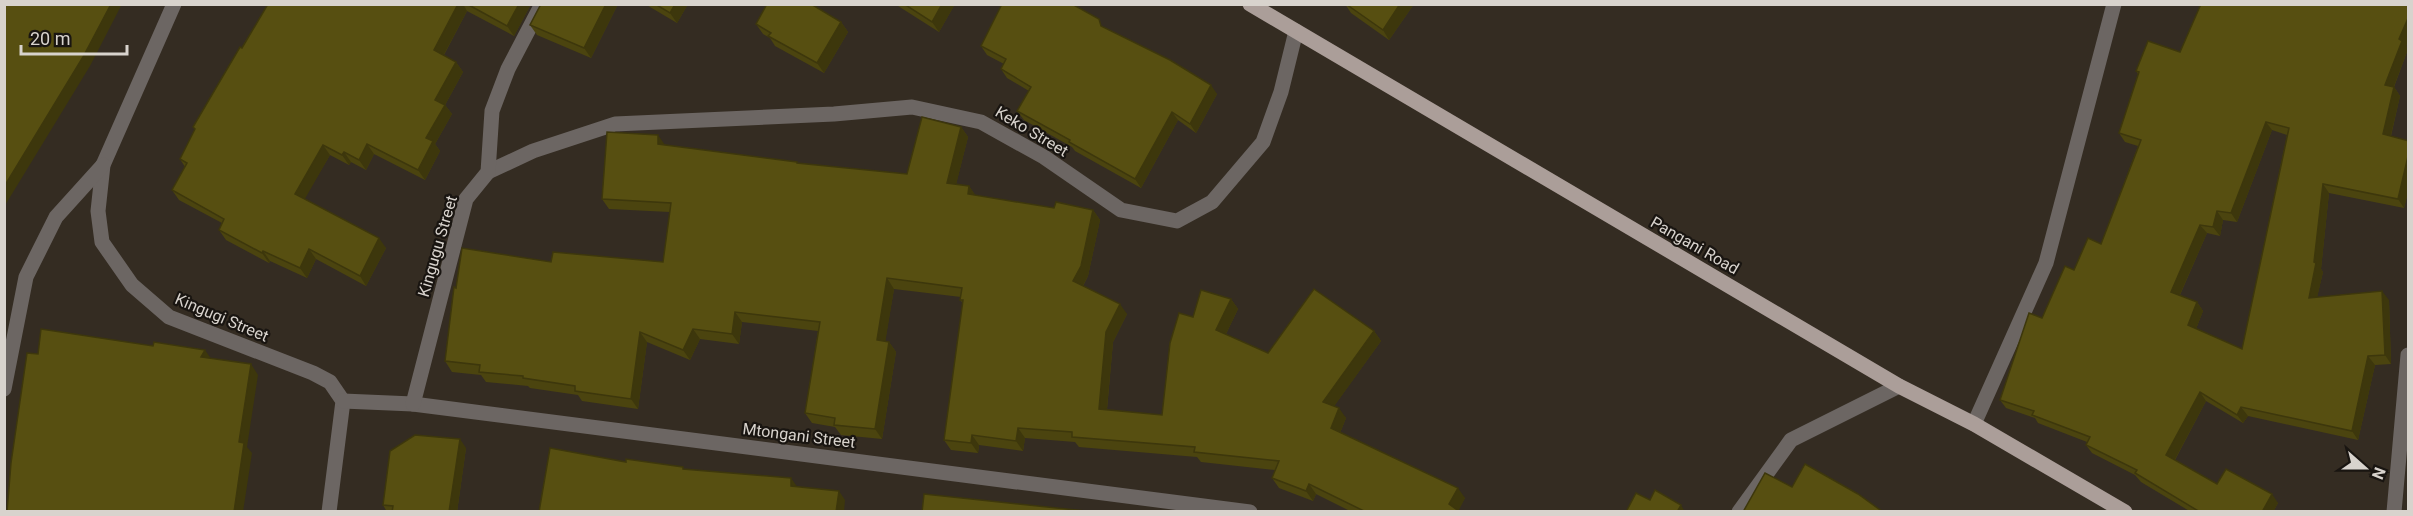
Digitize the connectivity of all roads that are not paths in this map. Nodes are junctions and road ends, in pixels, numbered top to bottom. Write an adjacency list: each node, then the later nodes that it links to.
1 (174, 4): 6 (street, Kingugi Street)
2 (543, 4): 7 (street)
3 (1250, 4): 5 (main road, Pangani Road)
4 (2114, 4): 13 (street)
5 (1296, 32): 7 (street, Keko Street); 9 (main road, Pangani Road)
6 (104, 165): 10 (street); 11 (street, Kingugi Street)
7 (488, 172): 12 (street, Kingugu Street)
8 (2409, 355): 18 (street)
9 (1899, 386): 13 (main road, Pangani Road); 16 (street)
10 (4, 389)
11 (343, 401): 12 (street, Mtongani Street); 14 (street)
12 (413, 404): 15 (street, Mtongani Street)
13 (1974, 424): 17 (main road, Pangani Road)
14 (329, 512)
15 (1250, 512)
16 (1739, 512)
17 (2125, 512)
18 (2394, 512)

